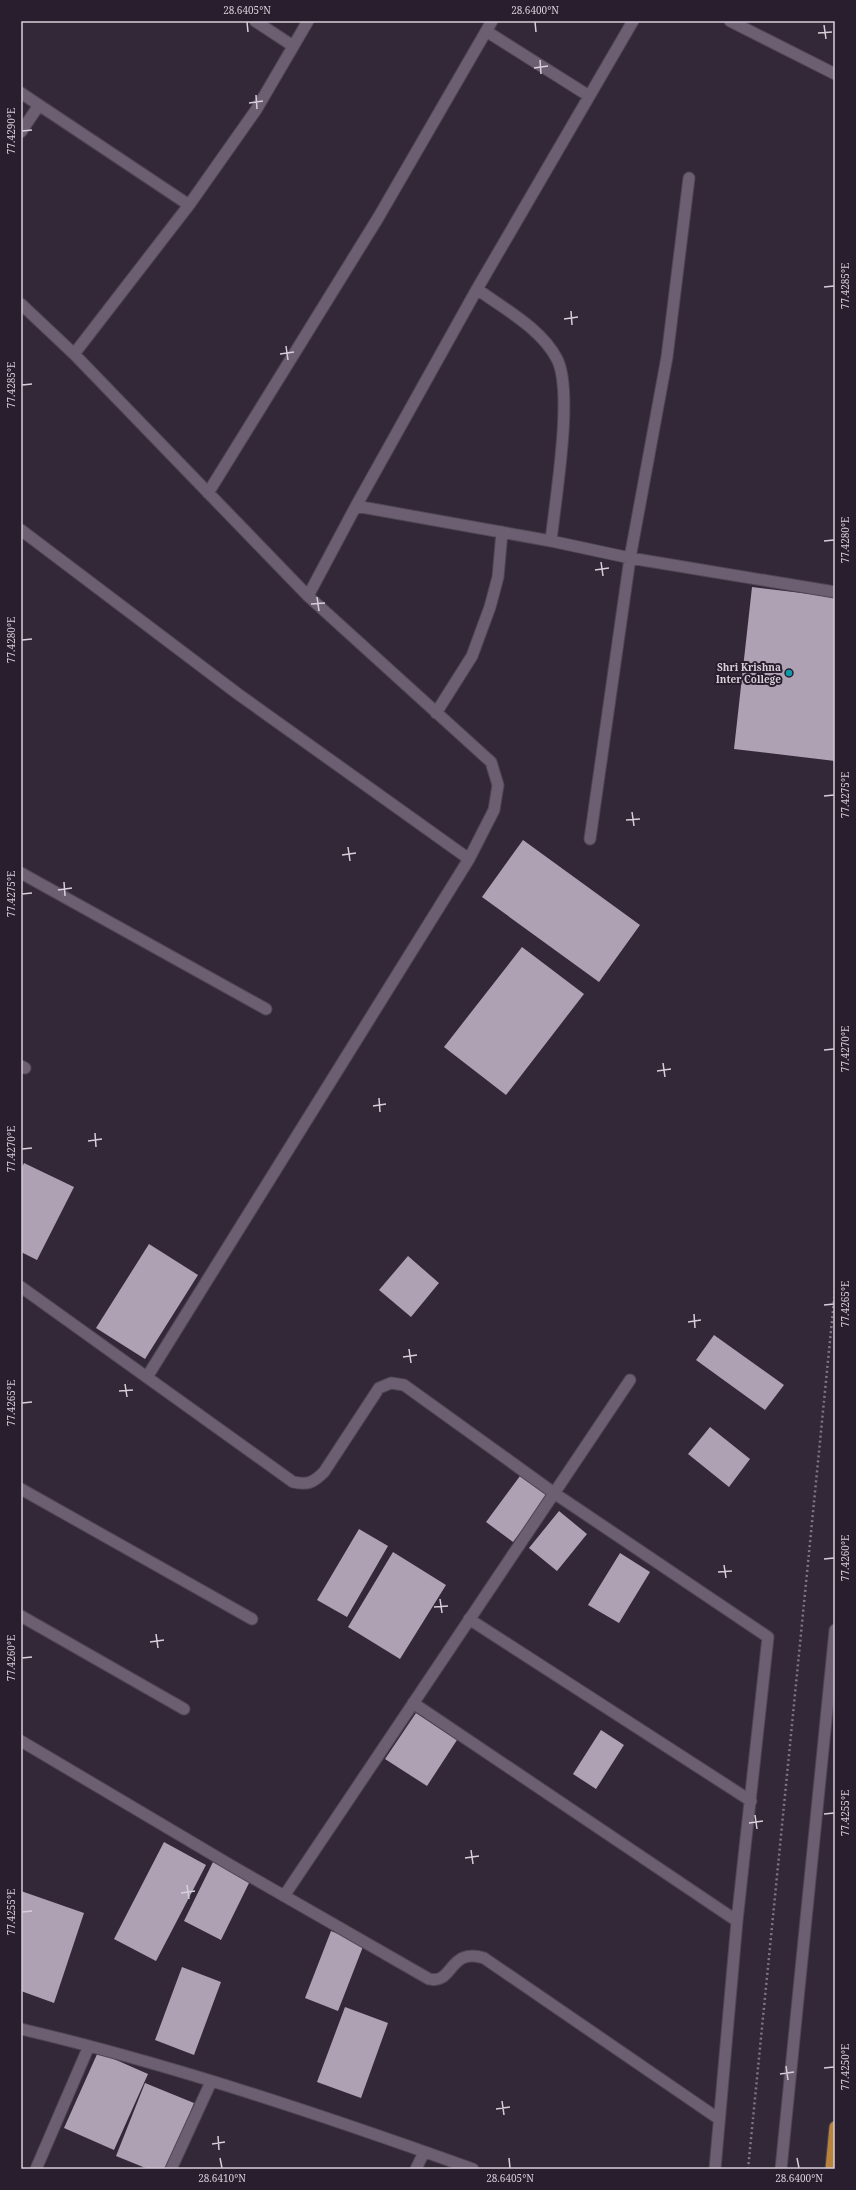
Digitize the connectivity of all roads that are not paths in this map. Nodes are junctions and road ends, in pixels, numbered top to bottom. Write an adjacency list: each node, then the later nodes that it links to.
1 (255, 21): 6 (street)
2 (308, 21): 6 (street)
3 (632, 21): 9 (street)
4 (730, 21): 7 (street)
5 (489, 26): 9 (street); 17 (street)
6 (293, 46): 13 (street)
7 (835, 74)
8 (21, 93): 10 (street)
9 (589, 96): 14 (street)
10 (39, 105): 11 (street); 13 (street)
11 (21, 132)
12 (689, 178): 22 (street)
13 (189, 205): 16 (street)
14 (477, 289): 18 (street); 21 (street)
15 (21, 304): 16 (street)
16 (74, 354): 17 (street)
17 (208, 493): 24 (street)
18 (356, 506): 20 (street); 24 (street)
19 (21, 530): 27 (street)
20 (502, 532): 21 (street); 25 (street)
21 (551, 541): 22 (street)
22 (630, 558): 23 (street); 26 (street)
23 (835, 592)
24 (308, 596): 25 (street)
25 (436, 713): 27 (street)
26 (590, 839)
27 (469, 859): 31 (street)
28 (21, 873): 29 (street)
29 (266, 1009)
30 (21, 1287): 31 (street)
31 (147, 1377): 34 (street)
32 (630, 1380): 34 (street)
33 (21, 1489): 36 (street)
34 (554, 1493): 37 (street); 42 (street)
35 (21, 1616): 40 (street)
36 (252, 1619)
37 (469, 1619): 39 (street); 42 (street)
38 (835, 1630): 56 (street)
39 (413, 1703): 43 (street); 44 (street)
40 (184, 1709)
41 (21, 1741): 43 (street)
42 (751, 1802): 44 (street)
43 (284, 1896): 48 (street)
44 (737, 1921): 48 (street)
45 (21, 2029): 46 (street)
46 (90, 2046): 47 (street); 51 (street)
47 (211, 2082): 50 (street); 52 (street)
48 (719, 2119): 55 (street)
49 (835, 2127): 57 (highway)
50 (424, 2152): 53 (street); 54 (street)
51 (36, 2169)
52 (171, 2169)
53 (416, 2169)
54 (473, 2169)
55 (715, 2169)
56 (781, 2169)
57 (831, 2169)

